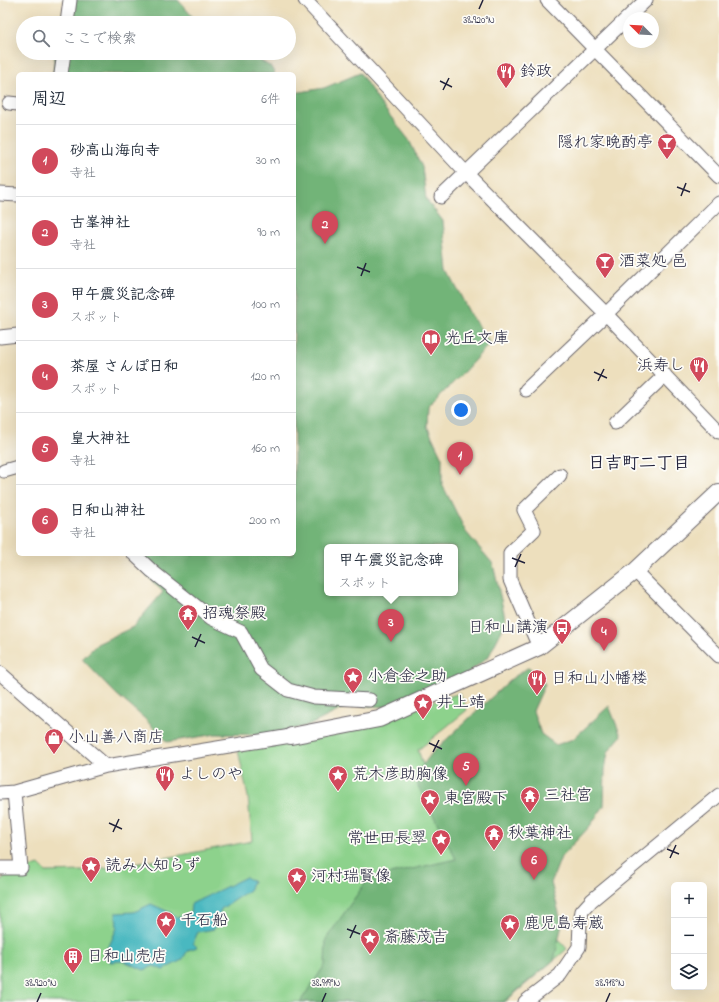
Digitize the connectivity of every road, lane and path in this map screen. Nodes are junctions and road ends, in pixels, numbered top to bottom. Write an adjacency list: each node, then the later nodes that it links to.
1 (70, 0): 5 (street)
2 (305, 0): 9 (street)
3 (546, 0): 6 (street)
4 (646, 0): 6 (street)
5 (68, 16)
6 (595, 49): 9 (street); 10 (street)
7 (63, 60): 8 (street)
8 (61, 72)
9 (466, 173): 13 (street); 15 (street)
10 (719, 176)
11 (0, 194): 12 (street)
12 (16, 195)
13 (441, 197)
14 (719, 203): 15 (street)
15 (606, 314): 18 (street); 19 (street)
16 (16, 335): 17 (street)
17 (0, 337)
18 (665, 375): 20 (street); 21 (street)
19 (526, 390)
20 (615, 423)
21 (719, 432)
22 (16, 468): 23 (street)
23 (4, 471)
24 (560, 475): 28 (street)
25 (719, 492): 27 (street)
26 (136, 556): 31 (street)
27 (635, 571): 28 (street); 29 (street)
28 (539, 647): 32 (street)
29 (719, 656)
30 (0, 673): 33 (street)
31 (370, 700)
32 (292, 736): 33 (street)
33 (106, 766): 34 (street)
34 (14, 792): 35 (street); 37 (street)
35 (0, 793)
36 (719, 795): 38 (street)
37 (0, 868)
38 (525, 1002)

